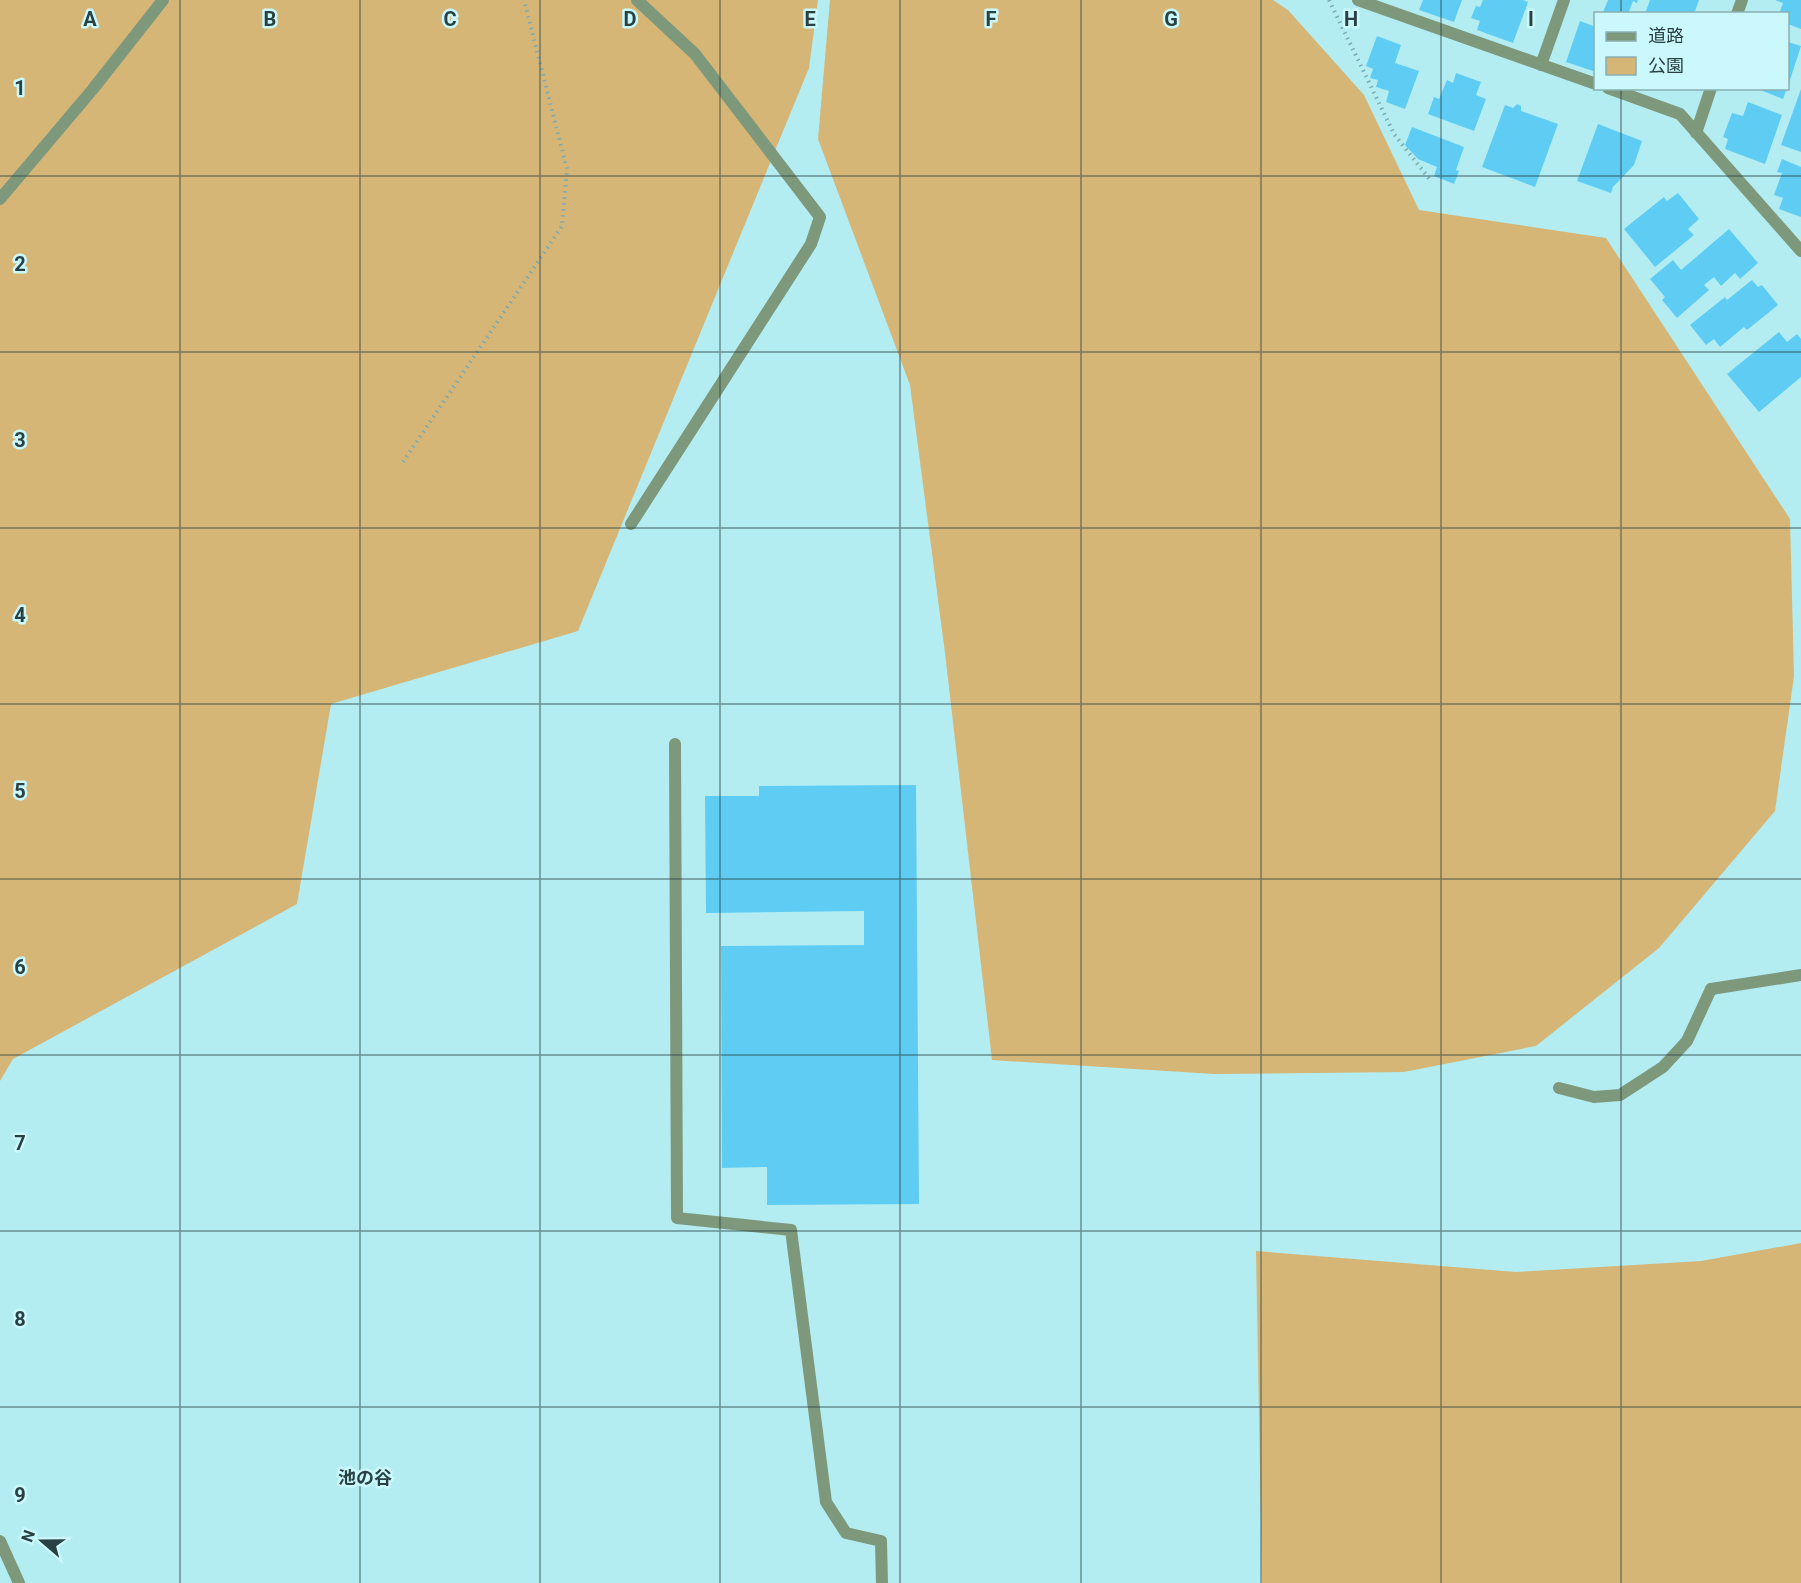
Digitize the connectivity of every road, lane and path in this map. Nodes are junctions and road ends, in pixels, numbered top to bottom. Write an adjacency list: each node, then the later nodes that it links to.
1 (163, 0): 14 (street)
2 (524, 0): 16 (path)
3 (637, 0): 17 (street)
4 (1329, 0): 13 (path)
5 (1358, 0): 7 (street)
6 (1564, 0): 8 (street)
7 (1382, 4): 8 (street)
8 (1541, 65): 9 (street)
9 (1594, 83)
10 (1614, 90): 12 (street)
11 (1711, 90): 12 (street)
12 (1696, 133): 15 (street)
13 (1431, 181)
14 (0, 199)
15 (1801, 251)
16 (403, 462)
17 (631, 524)
18 (675, 744): 23 (street)
19 (1801, 975): 20 (street)
20 (1559, 1088)
21 (0, 1541): 22 (street)
22 (19, 1583)
23 (882, 1583)

